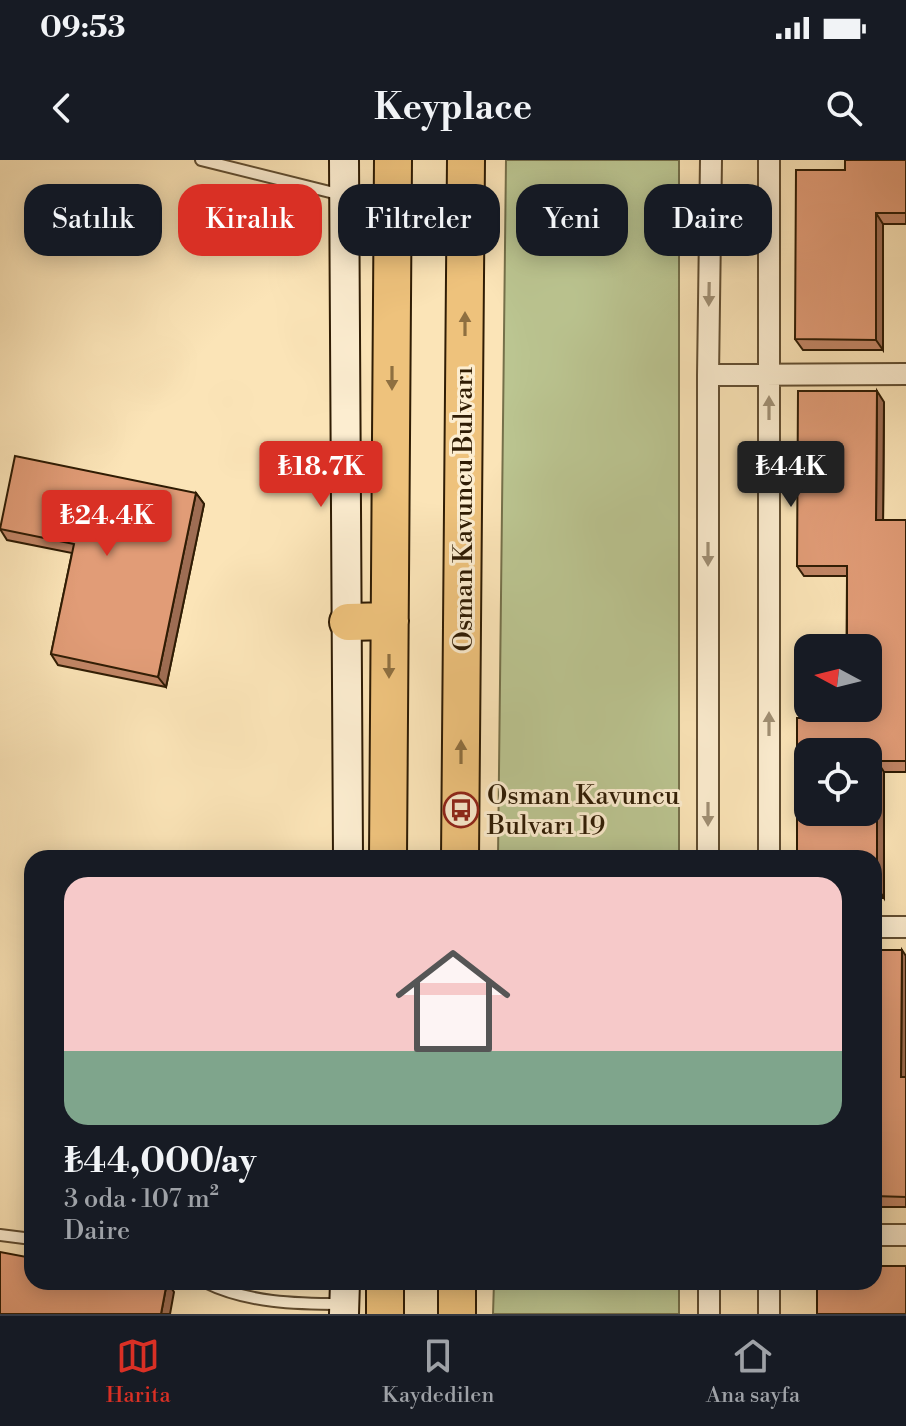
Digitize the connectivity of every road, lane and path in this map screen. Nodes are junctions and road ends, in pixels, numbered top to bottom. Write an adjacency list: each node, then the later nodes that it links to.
1 (201, 160): 8 (lane)
2 (344, 160): 7 (street)
3 (393, 160): 13 (highway, one-way to 13)
4 (466, 160): 17 (highway, Osman Kavuncu Bulvarı, one-way to 4)
5 (711, 160): 11 (street, one-way to 11)
6 (769, 160): 12 (street)
7 (344, 184)
8 (338, 194)
9 (345, 256): 14 (street)
10 (906, 374): 12 (street)
11 (708, 375): 12 (street); 18 (street, one-way to 18)
12 (769, 375): 19 (street, one-way to 12)
13 (390, 621): 14 (highway); 16 (highway, one-way to 16)
14 (348, 622): 15 (street)
15 (348, 850)
16 (388, 850)
17 (460, 850)
18 (708, 850)
19 (769, 850)
20 (882, 927): 21 (street)
21 (906, 927)
22 (0, 1235): 25 (lane)
23 (882, 1235): 24 (street)
24 (906, 1235)
25 (24, 1238)
26 (223, 1290): 32 (lane)
27 (385, 1290): 33 (highway)
28 (457, 1290): 34 (highway)
29 (709, 1290): 35 (street)
30 (769, 1290): 36 (street)
31 (344, 1300): 32 (lane)
32 (288, 1309)
33 (385, 1314)
34 (457, 1314)
35 (709, 1314)
36 (769, 1314)

